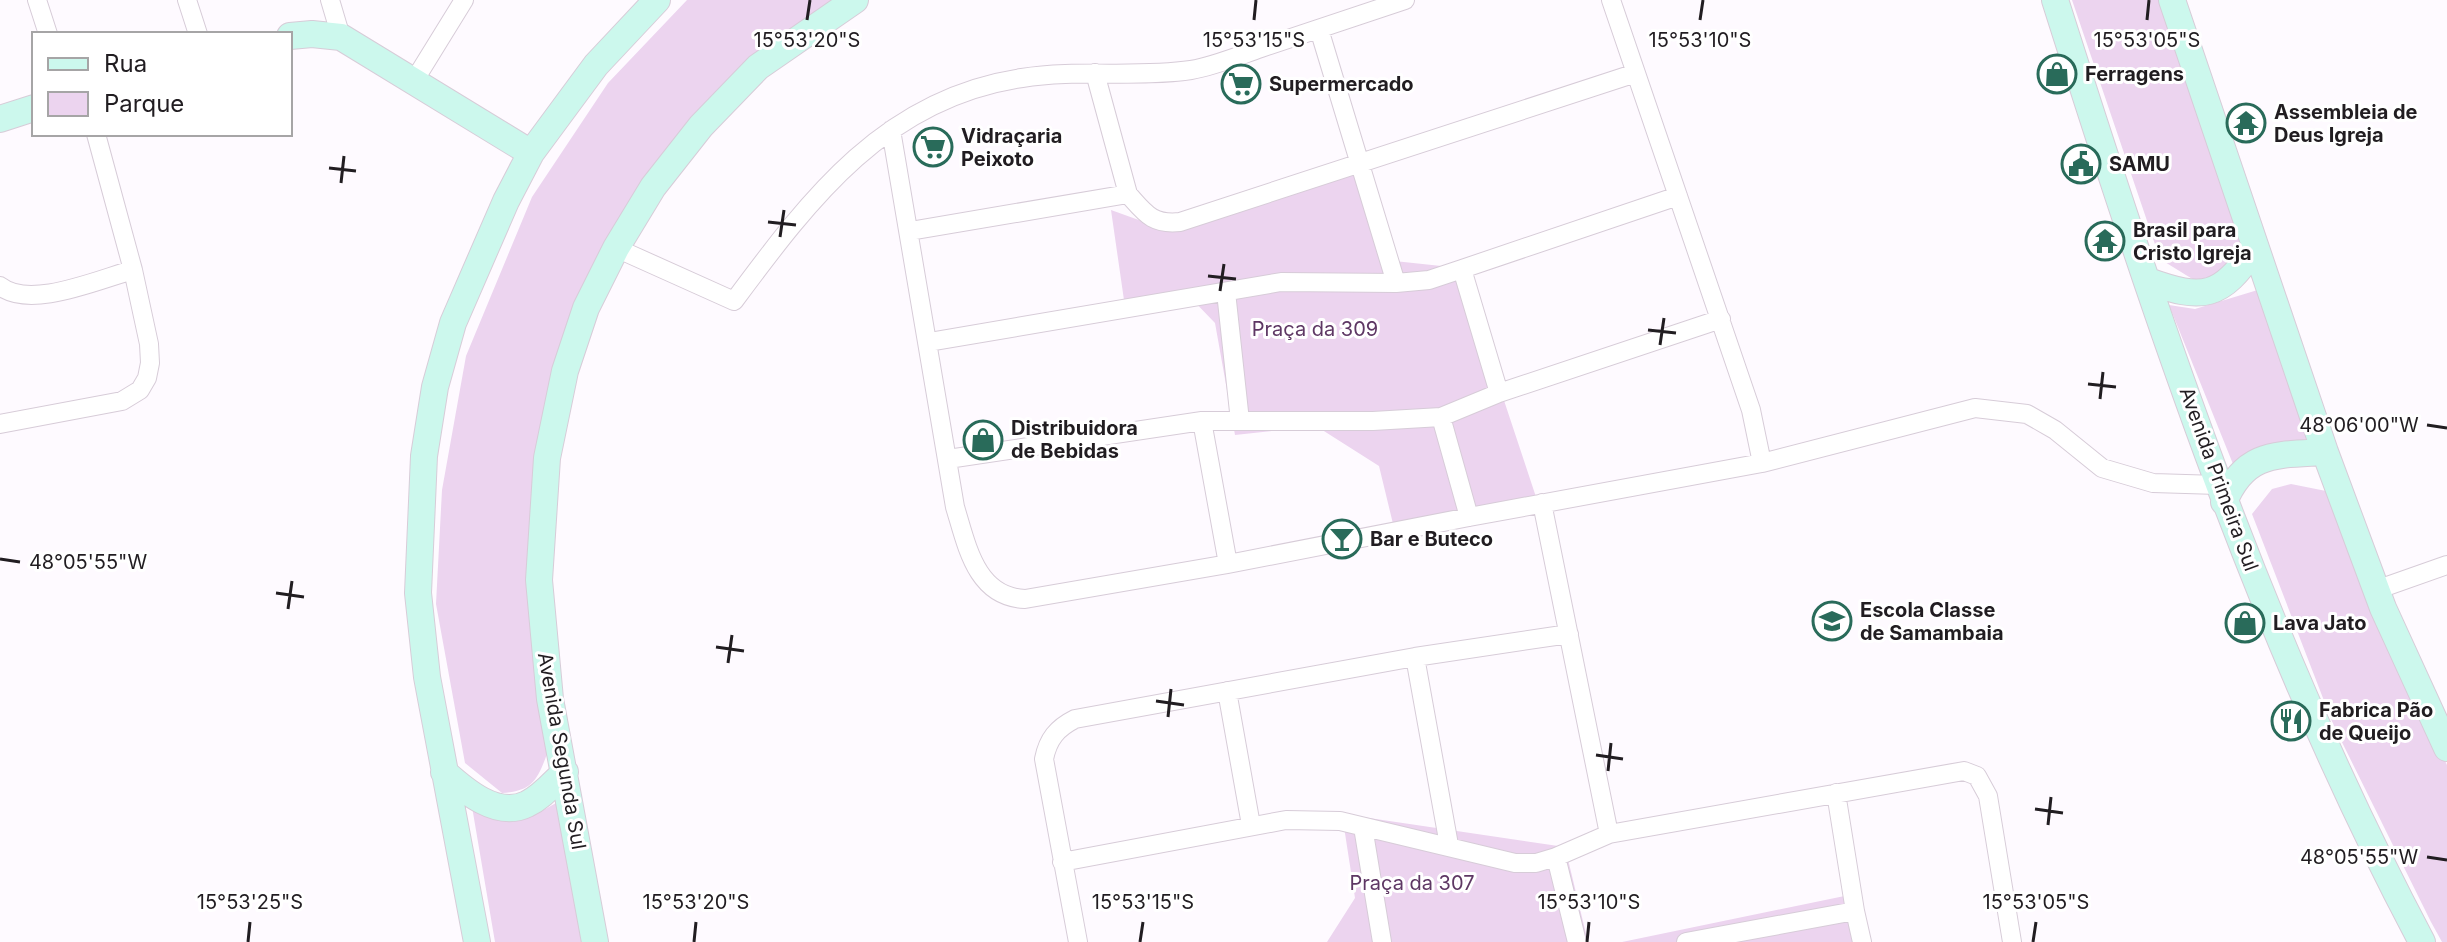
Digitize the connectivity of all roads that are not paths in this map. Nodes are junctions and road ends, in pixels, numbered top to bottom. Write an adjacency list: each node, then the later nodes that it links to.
1 (37, 0): 12 (street)
2 (187, 0): 13 (street)
3 (330, 0): 15 (street)
4 (464, 0): 18 (street)
5 (657, 0): 23 (main road)
6 (855, 0): 28 (main road, Avenida Segunda Sul)
7 (1405, 0): 11 (street)
8 (1611, 0): 17 (street)
9 (2055, 0): 32 (main road, Avenida Primeira Sul)
10 (2172, 0): 29 (main road)
11 (1319, 29): 16 (street); 24 (street)
12 (47, 32)
13 (197, 32)
14 (292, 36): 15 (main road)
15 (341, 37): 18 (main road)
16 (1095, 73): 21 (street); 25 (street)
17 (1636, 73): 24 (street); 26 (street)
18 (414, 81): 23 (main road)
19 (32, 109): 20 (main road)
20 (0, 119)
21 (891, 130): 27 (street); 28 (street)
22 (97, 136): 31 (street)
23 (531, 153): 56 (main road)
24 (1361, 163): 25 (street); 33 (street)
25 (1128, 194): 27 (street)
26 (1678, 196): 30 (street); 36 (street)
27 (910, 231): 37 (street)
28 (616, 248): 57 (main road, Avenida Segunda Sul)
29 (2254, 249): 32 (main road); 43 (main road)
30 (1462, 269): 33 (street); 38 (street)
31 (133, 270): 34 (street); 42 (street)
32 (2148, 281): 46 (main road, Avenida Primeira Sul)
33 (1396, 283): 35 (street)
34 (0, 286)
35 (1226, 292): 37 (street); 41 (street)
36 (1721, 319): 38 (street); 45 (street)
37 (929, 342): 44 (street)
38 (1499, 393): 39 (street)
39 (1441, 417): 41 (street); 48 (street)
40 (1202, 421): 41 (street); 44 (street); 49 (street)
41 (1240, 421)
42 (0, 424)
43 (2325, 452): 46 (main road); 51 (main road)
44 (948, 459): 49 (street)
45 (1762, 463): 46 (street); 47 (street)
46 (2221, 493): 74 (main road, Avenida Primeira Sul)
47 (1542, 503): 48 (street); 52 (street)
48 (1469, 517): 49 (street)
49 (1228, 564)
50 (2447, 565): 51 (street)
51 (2376, 590): 55 (main road)
52 (1569, 634): 53 (street); 61 (street)
53 (1415, 657): 54 (street); 62 (street)
54 (1227, 691): 59 (street); 64 (street)
55 (2447, 748)
56 (444, 772): 57 (main road); 66 (main road)
57 (565, 772): 67 (main road, Avenida Segunda Sul)
58 (1836, 793): 61 (street); 65 (street); 73 (street)
59 (1251, 825): 60 (street); 64 (street)
60 (1363, 827): 62 (street); 69 (street)
61 (1609, 834): 63 (street)
62 (1449, 845): 63 (street)
63 (1556, 857): 70 (street)
64 (1062, 862): 68 (street)
65 (1855, 911): 71 (street); 72 (street)
66 (477, 942)
67 (595, 942)
68 (1078, 942)
69 (1382, 942)
70 (1577, 942)
71 (1686, 942)
72 (1862, 942)
73 (2012, 942)
74 (2422, 942)

